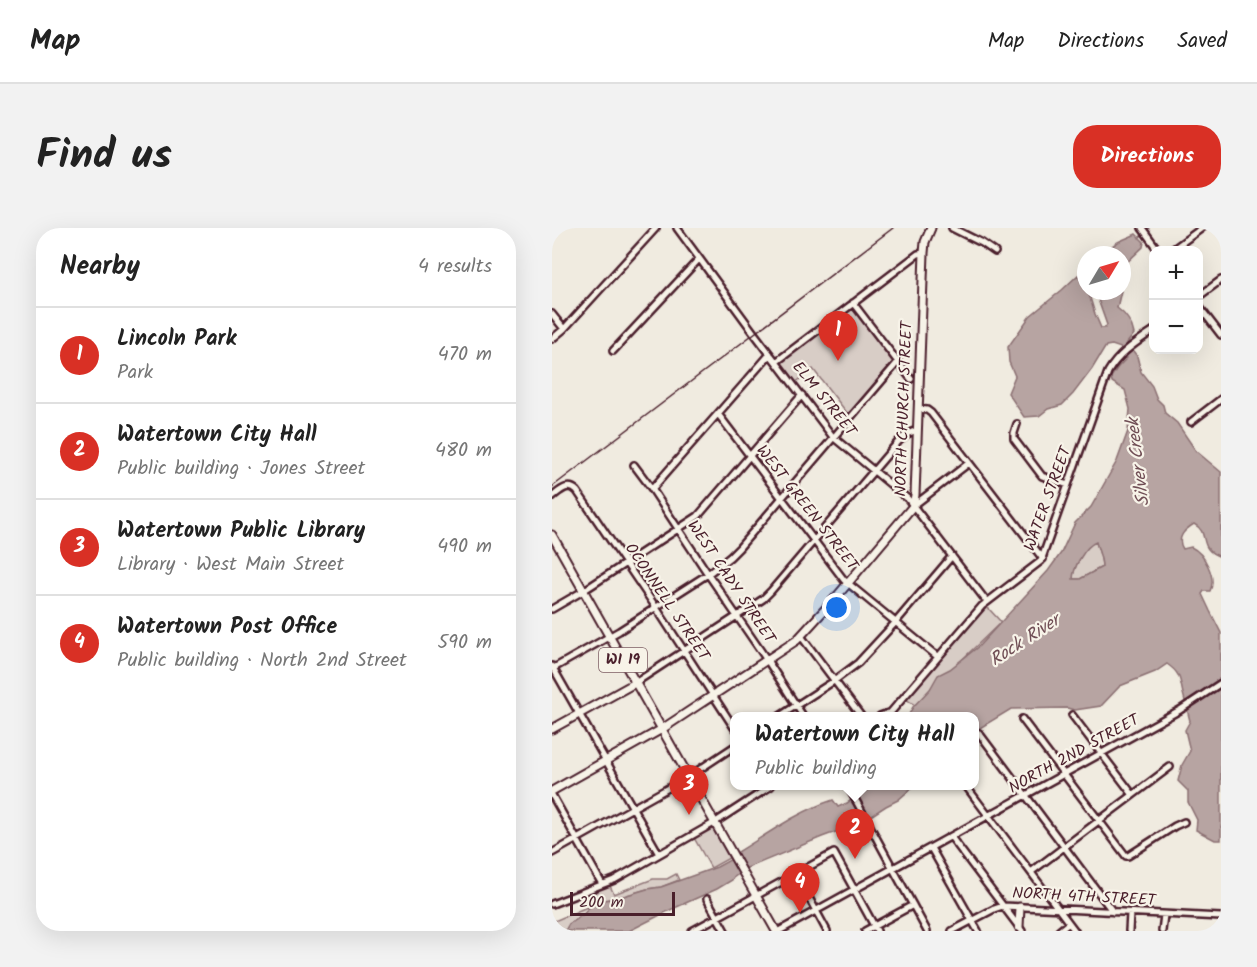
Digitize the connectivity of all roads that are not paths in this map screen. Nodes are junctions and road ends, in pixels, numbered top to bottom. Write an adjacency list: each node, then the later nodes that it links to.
1 (656, 228): 18 (street)
2 (677, 228): 12 (street, ELM STREET)
3 (931, 228): 11 (main road, NORTH CHURCH STREET)
4 (952, 228): 6 (street)
5 (1202, 228): 9 (street)
6 (960, 230): 10 (street)
7 (1144, 231): 8 (street)
8 (1155, 246)
9 (1177, 246)
10 (995, 252)
11 (924, 253): 15 (street); 29 (main road, NORTH CHURCH STREET)
12 (699, 259): 22 (street); 23 (street, ELM STREET)
13 (1221, 280): 14 (street)
14 (1203, 293)
15 (853, 303): 24 (street); 25 (street)
16 (1203, 312): 20 (street)
17 (552, 314): 18 (street)
18 (564, 329): 21 (street)
19 (1149, 334): 39 (street, WATER STREET)
20 (1221, 335)
21 (552, 339)
22 (613, 351)
23 (770, 354): 24 (street, ELM STREET); 30 (street)
24 (776, 362): 27 (street, ELM STREET)
25 (898, 362): 26 (street); 34 (street)
26 (911, 379)
27 (802, 395): 34 (street, ELM STREET); 35 (street)
28 (1221, 399): 31 (street)
29 (918, 409): 33 (main road, NORTH CHURCH STREET); 36 (street)
30 (718, 414): 35 (street, WEST GREEN STREET); 40 (street)
31 (1191, 422)
32 (1017, 424): 39 (street)
33 (917, 430): 38 (street); 43 (main road, NORTH CHURCH STREET)
34 (833, 437): 38 (street, ELM STREET); 42 (street)
35 (750, 455): 42 (street, WEST GREEN STREET); 44 (street)
36 (969, 463): 43 (street); 48 (street)
37 (634, 465): 40 (street, WEST CADY STREET)
38 (874, 471): 43 (street, ELM STREET); 46 (street)
39 (1068, 485): 48 (street, WATER STREET)
40 (652, 489): 44 (street, WEST CADY STREET)
41 (552, 497): 49 (street, OCONNELL STREET)
42 (782, 498): 46 (street, WEST GREEN STREET); 50 (street)
43 (914, 506): 47 (street, ELM STREET); 51 (main road, NORTH CHURCH STREET)
44 (678, 529): 49 (street); 50 (street, WEST CADY STREET)
45 (552, 536): 52 (main road, WI 19)
46 (814, 540): 51 (street, WEST GREEN STREET); 56 (street)
47 (952, 556): 53 (street, ELM STREET); 57 (street)
48 (1043, 559): 53 (street, WATER STREET)
49 (626, 562): 52 (street); 54 (street, OCONNELL STREET)
50 (708, 574): 54 (street); 56 (street, WEST CADY STREET)
51 (848, 583): 57 (street, WEST GREEN STREET); 59 (main road, NORTH CHURCH STREET)
52 (584, 591): 55 (street); 58 (main road, WI 19)
53 (987, 602): 61 (street, WATER STREET)
54 (655, 606): 58 (street); 60 (street, OCONNELL STREET)
55 (552, 609)
56 (737, 616): 60 (street); 62 (street, WEST CADY STREET)
57 (895, 623): 61 (street, WEST GREEN STREET); 64 (street)
58 (609, 636): 63 (street); 65 (main road, WI 19)
59 (801, 636): 62 (main road, NORTH CHURCH STREET); 64 (street)
60 (684, 651): 65 (street); 67 (street, OCONNELL STREET)
61 (938, 657): 72 (street, WATER STREET)
62 (767, 660): 67 (main road, NORTH CHURCH STREET); 68 (street, WEST CADY STREET)
63 (552, 668): 73 (street)
64 (834, 681): 68 (street); 71 (street)
65 (635, 683): 73 (main road); 78 (main road, WI 19)
66 (1221, 683): 81 (street, NORTH 2ND STREET)
67 (714, 696): 76 (street, OCONNELL STREET); 78 (main road, NORTH CHURCH STREET)
68 (796, 706): 69 (street); 70 (street, WEST CADY STREET)
69 (787, 712)
70 (800, 712)
71 (857, 712)
72 (891, 712)
73 (579, 714): 77 (main road); 82 (street)
74 (1072, 715): 81 (street)
75 (1022, 719): 84 (street)
76 (730, 721)
77 (552, 729)
78 (662, 729): 82 (main road, NORTH CHURCH STREET); 85 (main road, WI 19)
79 (979, 733): 91 (street)
80 (730, 749): 85 (street)
81 (1102, 754): 84 (street, NORTH 2ND STREET); 90 (street)
82 (605, 762): 89 (main road, NORTH CHURCH STREET); 92 (street)
83 (1170, 767): 90 (street)
84 (1065, 775): 91 (street, NORTH 2ND STREET); 94 (street)
85 (688, 777): 92 (street); 96 (main road, WI 19)
86 (765, 790): 96 (street)
87 (850, 790): 103 (street)
88 (969, 790): 93 (street)
89 (552, 793): 98 (street)
90 (1133, 795): 94 (street)
91 (1027, 796): 93 (street, NORTH 2ND STREET); 99 (street)
92 (632, 809): 98 (street); 102 (street)
93 (989, 816): 97 (street, NORTH 2ND STREET); 104 (street)
94 (1099, 820): 95 (street); 99 (street)
95 (1184, 822)
96 (714, 823): 102 (street); 108 (main road, WI 19)
97 (951, 837): 100 (street, NORTH 2ND STREET); 112 (street)
98 (577, 840): 101 (street); 106 (street)
99 (1065, 846): 104 (street); 116 (street)
100 (931, 848): 103 (street, NORTH 2ND STREET); 121 (street)
101 (552, 854)
102 (658, 854): 106 (street)
103 (893, 868): 107 (street, NORTH 2ND STREET); 111 (street)
104 (1031, 872): 114 (street)
105 (795, 874): 107 (street); 108 (street); 115 (street)
106 (602, 884): 110 (street)
107 (854, 890): 115 (street, NORTH 2ND STREET); 123 (street)
108 (756, 895): 119 (street); 127 (main road, WI 19)
109 (707, 899): 119 (street)
110 (552, 904)
111 (913, 905): 123 (street); 130 (street)
112 (1003, 906): 113 (street, NORTH 4TH STREET); 121 (street, NORTH 4TH STREET); 124 (street)
113 (1020, 907): 114 (street, NORTH 4TH STREET); 124 (main road)
114 (1058, 909): 116 (street, NORTH 4TH STREET); 122 (street)
115 (816, 911): 127 (street, NORTH 2ND STREET); 128 (street)
116 (1113, 912): 117 (street, NORTH 4TH STREET)
117 (1130, 913): 118 (street, NORTH 4TH STREET); 135 (street)
118 (1164, 915): 120 (street, NORTH 4TH STREET); 136 (street)
119 (717, 917): 125 (street); 126 (street)
120 (1221, 917)
121 (972, 920): 131 (street, NORTH 4TH STREET); 132 (street)
122 (1069, 924): 133 (street); 134 (street)
123 (875, 928): 129 (street)
124 (1021, 929)
125 (692, 931)
126 (725, 931)
127 (778, 931)
128 (827, 931)
129 (865, 931)
130 (927, 931)
131 (952, 931)
132 (978, 931)
133 (1059, 931)
134 (1075, 931)
135 (1129, 931)
136 (1162, 931)

